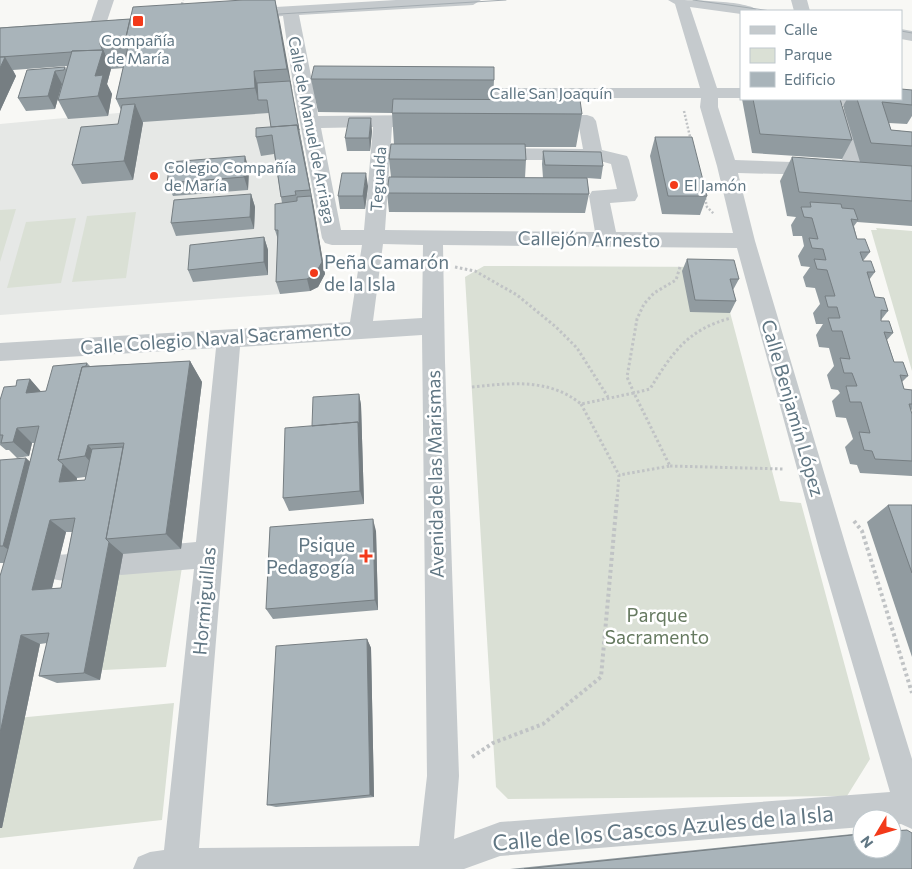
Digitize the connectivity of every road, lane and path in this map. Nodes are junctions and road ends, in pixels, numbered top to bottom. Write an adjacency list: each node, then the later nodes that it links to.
1 (106, 0): 11 (street)
2 (183, 0): 9 (path)
3 (473, 0): 5 (street)
4 (680, 1): 6 (street); 17 (street, Calle Benjamín López)
5 (383, 2): 7 (street)
6 (743, 10)
7 (290, 11): 8 (street); 13 (street, Calle de Manuel de Arriaga)
8 (225, 15)
9 (180, 16)
10 (117, 22): 11 (street)
11 (98, 24): 12 (street)
12 (78, 25)
13 (303, 91): 14 (street); 26 (street, Calle de Manuel de Arriaga)
14 (361, 92)
15 (447, 93): 16 (street, Calle San Joaquín)
16 (506, 93): 17 (street, Calle San Joaquín); 22 (street)
17 (710, 93): 18 (street, Calle San Joaquín); 31 (street, Calle Benjamín López)
18 (740, 93)
19 (834, 100): 32 (street)
20 (850, 100): 21 (street)
21 (912, 104)
22 (509, 111)
23 (530, 120): 30 (street)
24 (382, 121): 25 (street); 26 (street); 27 (street, Tegualda)
25 (442, 121)
26 (309, 122): 38 (street, Calle de Manuel de Arriaga)
27 (380, 154): 28 (street); 36 (street, Tegualda)
28 (400, 154)
29 (477, 154): 30 (street)
30 (594, 154): 35 (street)
31 (727, 166): 32 (street); 40 (street, Calle Benjamín López)
32 (854, 170): 33 (street)
33 (873, 171)
34 (586, 185): 35 (street)
35 (626, 185): 39 (street)
36 (378, 186): 37 (street); 38 (street, Tegualda)
37 (398, 186)
38 (374, 237): 41 (street); 46 (street)
39 (607, 240): 40 (street, Callejón Arnesto); 41 (street, Callejón Arnesto)
40 (745, 240): 54 (street, Calle Benjamín López)
41 (433, 250): 42 (path); 45 (street, Avenida de las Marismas); 51 (path)
42 (388, 264)
43 (680, 267): 50 (path)
44 (731, 318): 50 (path)
45 (433, 326): 46 (street, Calle Colegio Naval Sacramento); 58 (street, Avenida de las Marismas)
46 (360, 329): 47 (street, Calle Colegio Naval Sacramento)
47 (229, 337): 48 (street, Calle Colegio Naval Sacramento); 56 (street, Hormiguillas)
48 (0, 352)
49 (472, 387): 52 (path)
50 (634, 393): 51 (path); 53 (path)
51 (608, 397): 52 (path)
52 (581, 404): 55 (path)
53 (670, 466): 54 (path); 55 (path)
54 (810, 470): 59 (street, Calle Benjamín López)
55 (619, 475): 58 (path)
56 (209, 554): 57 (street); 61 (street, Hormiguillas)
57 (121, 562)
58 (443, 776): 60 (street, Avenida de las Marismas)
59 (911, 809): 60 (street, Calle de los Cascos Azules de la Isla)
60 (434, 866): 61 (street, Calle de los Cascos Azules de la Isla)
61 (165, 867)

